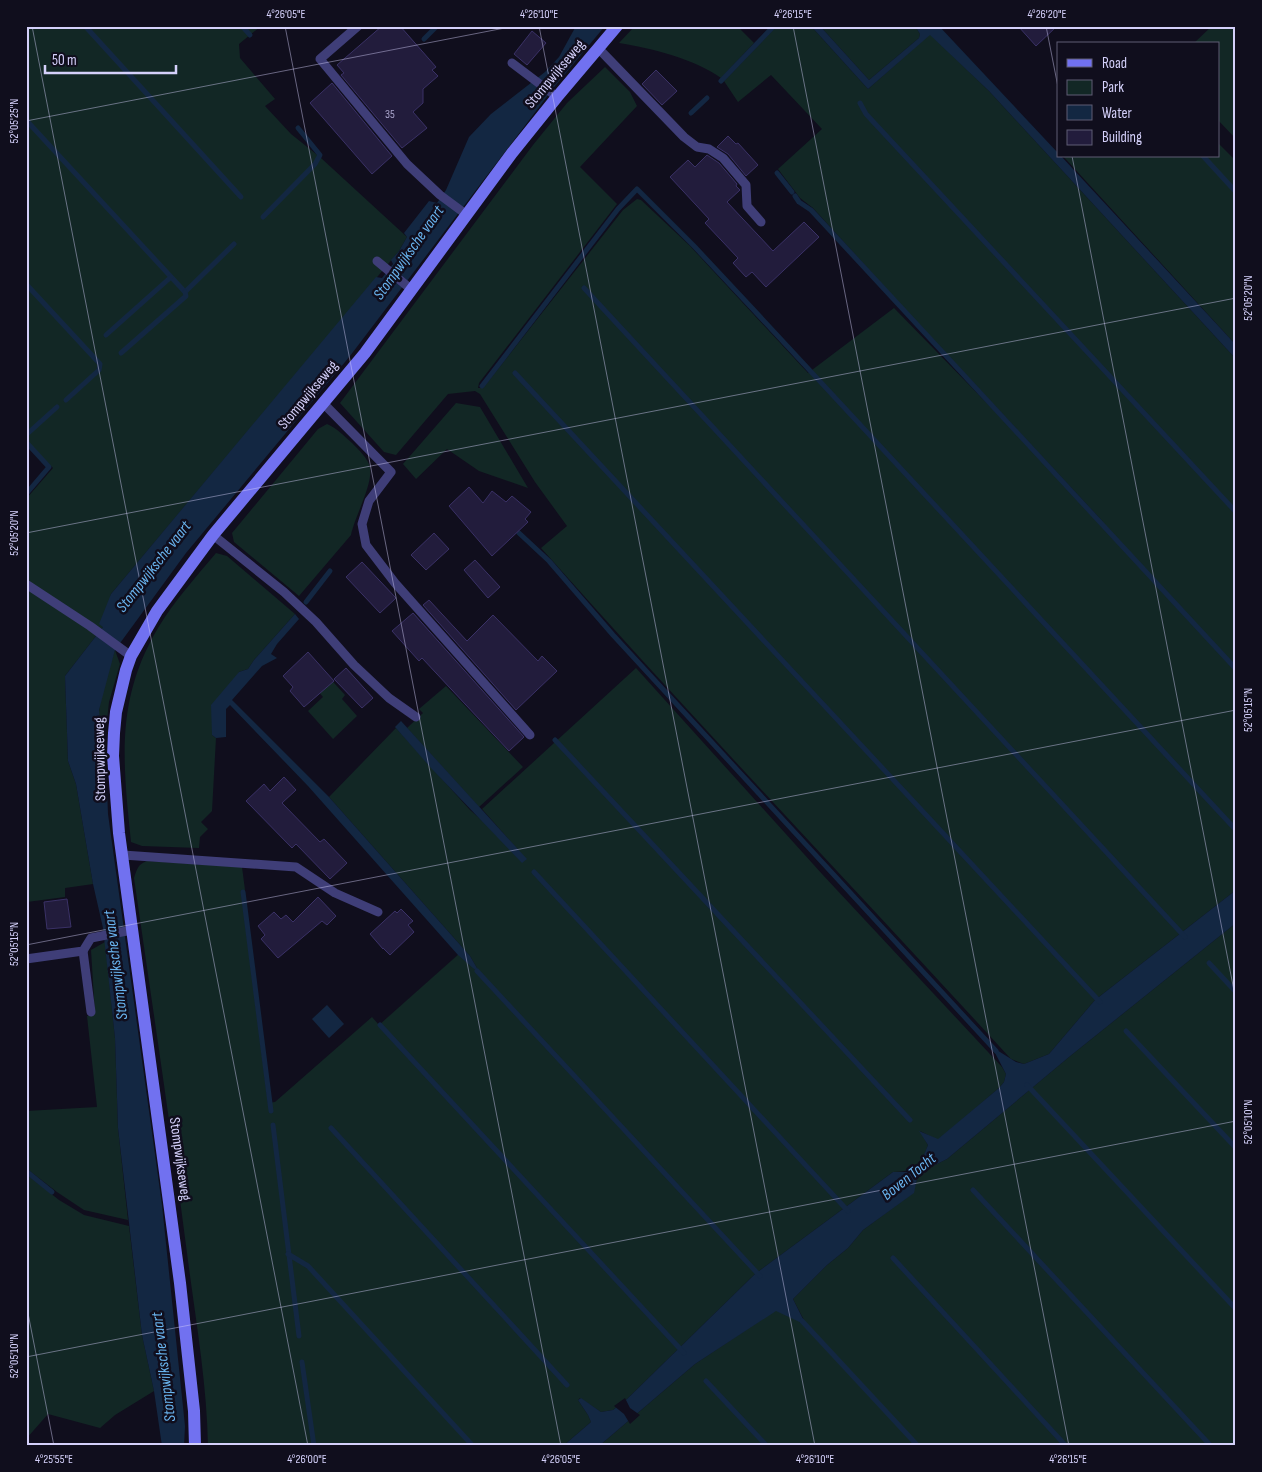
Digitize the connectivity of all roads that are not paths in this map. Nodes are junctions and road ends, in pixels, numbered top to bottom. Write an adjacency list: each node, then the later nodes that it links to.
1 (358, 26): 6 (lane)
2 (617, 26): 3 (street, Stompwijkseweg)
3 (598, 48): 5 (street, Stompwijkseweg); 7 (lane)
4 (512, 63): 5 (lane)
5 (554, 95): 6 (street, Stompwijkseweg)
6 (464, 213): 9 (street, Stompwijkseweg)
7 (761, 222)
8 (380, 264): 9 (lane)
9 (409, 287): 10 (street, Stompwijkseweg)
10 (323, 403): 11 (street, Stompwijkseweg); 15 (lane)
11 (213, 535): 13 (street, Stompwijkseweg); 14 (lane)
12 (26, 584): 13 (lane)
13 (131, 656): 16 (street, Stompwijkseweg)
14 (416, 717)
15 (530, 735)
16 (123, 855): 17 (lane); 18 (street, Stompwijkseweg)
17 (378, 912)
18 (130, 931): 19 (lane); 22 (street, Stompwijkseweg)
19 (83, 950): 20 (lane); 21 (lane)
20 (26, 959)
21 (91, 1012)
22 (195, 1446)

